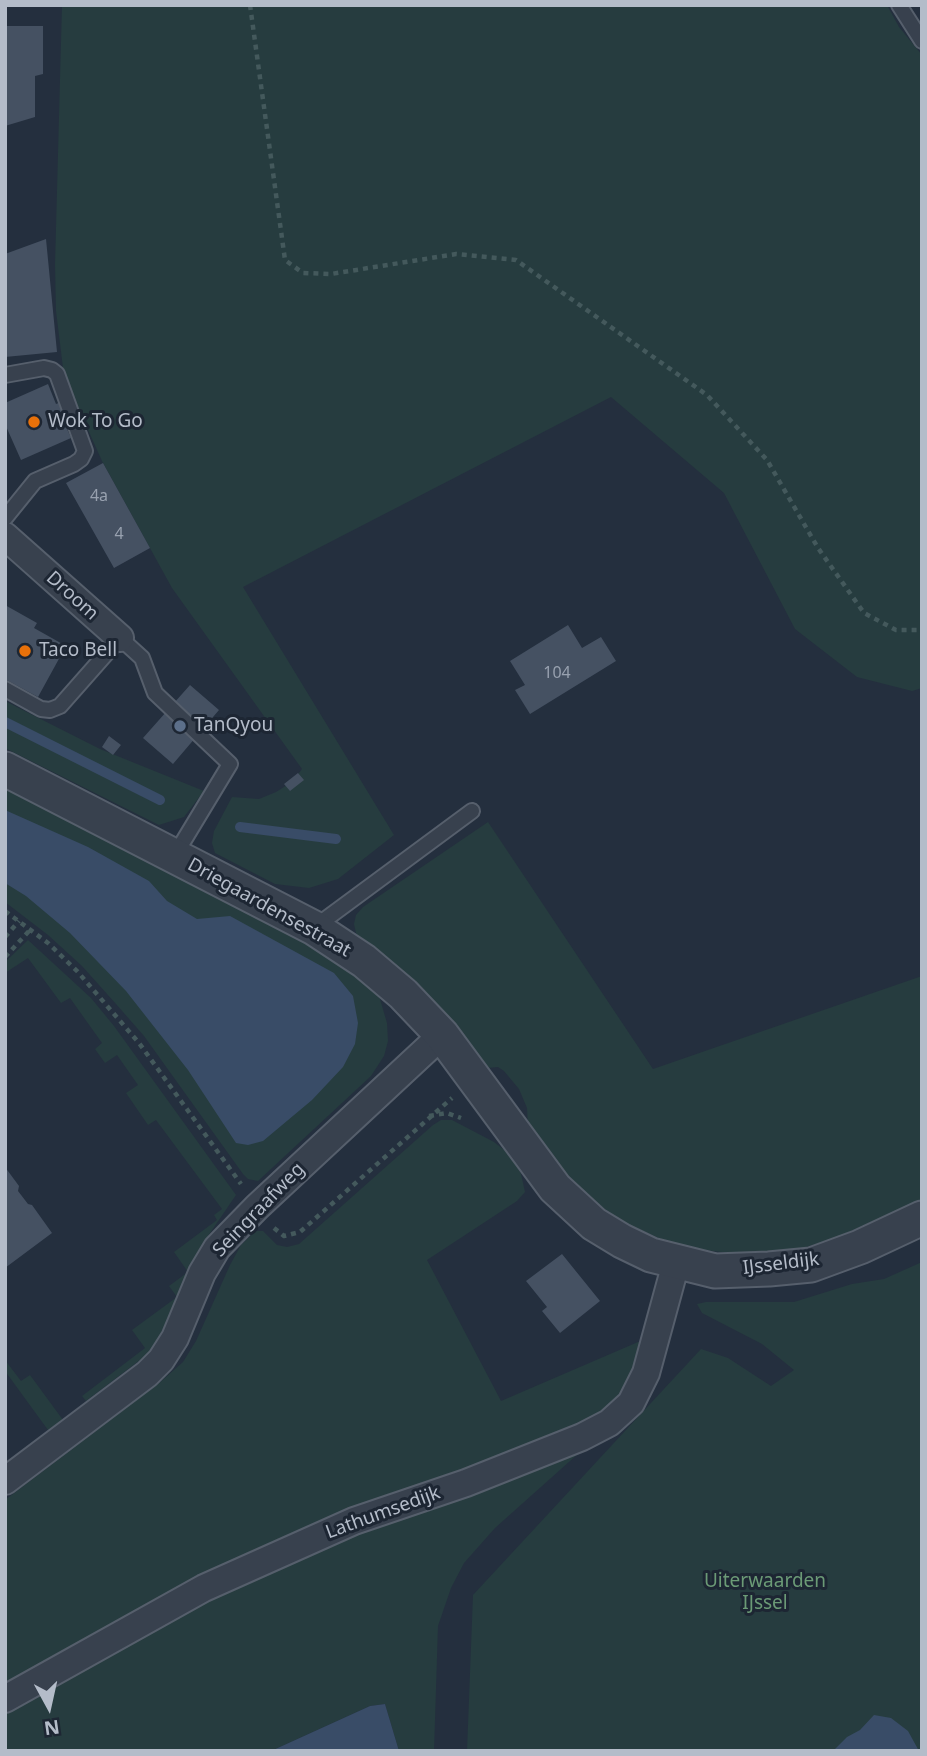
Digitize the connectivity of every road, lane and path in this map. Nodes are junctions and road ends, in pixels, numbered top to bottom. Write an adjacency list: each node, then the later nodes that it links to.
1 (250, 5): 7 (path)
2 (899, 5): 3 (lane)
3 (922, 41)
4 (5, 375): 5 (lane)
5 (5, 518)
6 (5, 536): 8 (street, Droom)
7 (922, 630)
8 (120, 638): 9 (lane); 12 (lane, Droom)
9 (5, 689)
10 (5, 769): 12 (street, Driegaardensestraat)
11 (472, 811): 15 (lane)
12 (175, 855): 15 (street, Driegaardensestraat)
13 (5, 911): 14 (path)
14 (19, 921): 16 (path); 17 (path)
15 (314, 928): 19 (street, Driegaardensestraat)
16 (30, 930): 18 (path); 21 (path)
17 (5, 937)
18 (5, 957)
19 (442, 1035): 21 (street, Seingraafweg); 23 (street, Driegaardensestraat)
20 (429, 1116): 21 (path)
21 (257, 1207): 24 (street, Seingraafweg)
22 (922, 1218): 23 (street, IJsseldijk)
23 (676, 1263): 25 (street, Lathumsedijk)
24 (5, 1481)
25 (5, 1699)

